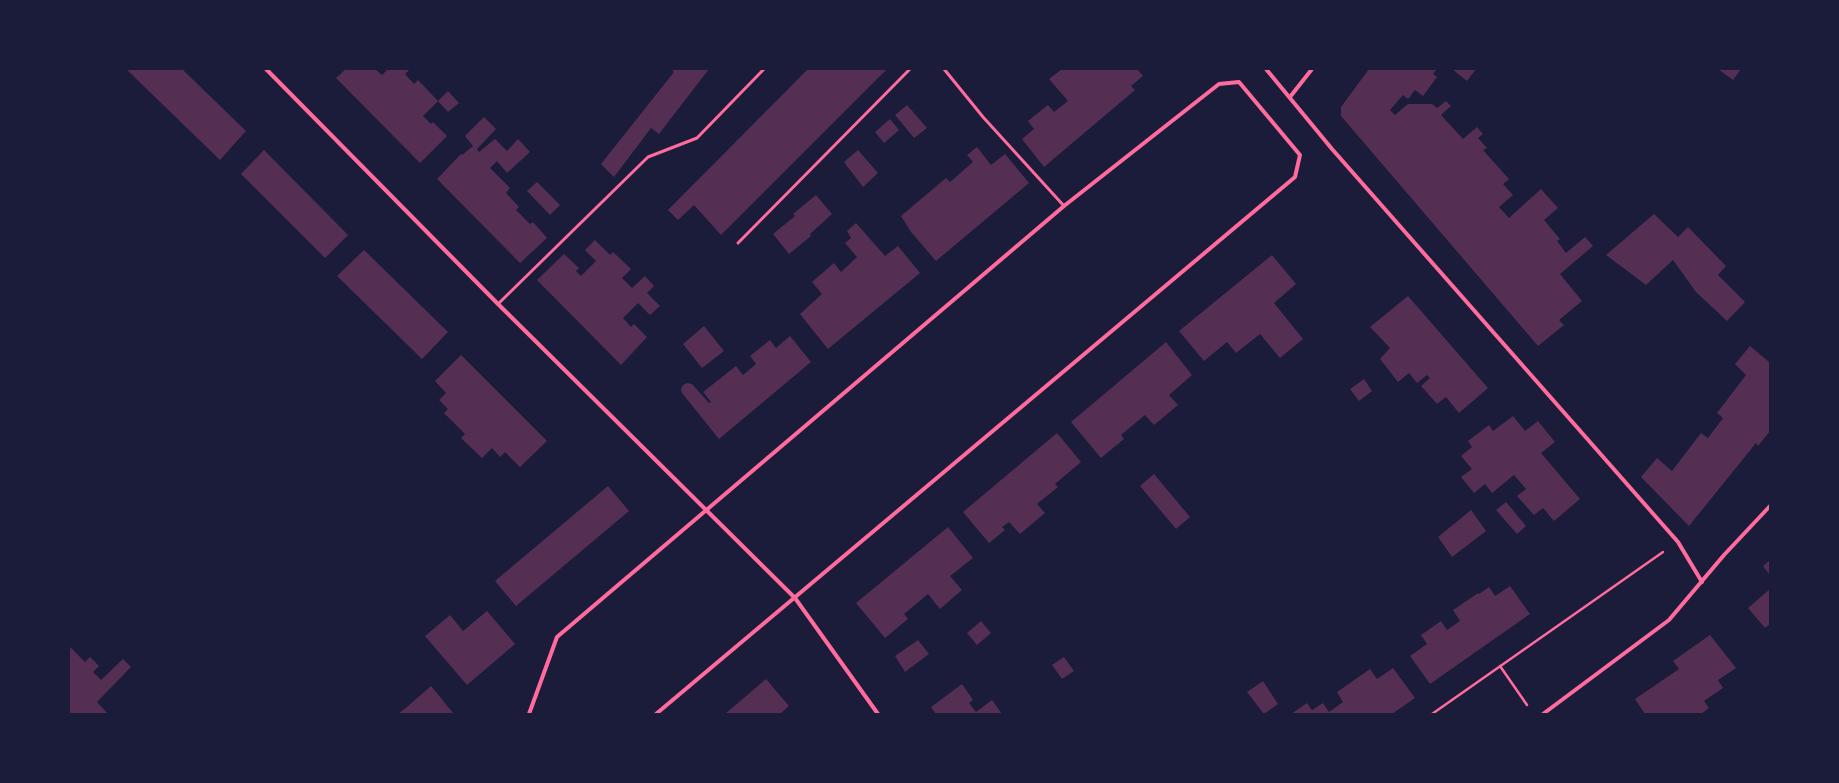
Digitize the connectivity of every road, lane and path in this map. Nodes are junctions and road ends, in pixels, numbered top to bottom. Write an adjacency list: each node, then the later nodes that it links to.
1 (266, 69): 10 (street)
2 (764, 69): 10 (lane)
3 (910, 69): 9 (lane)
4 (944, 69): 8 (lane)
5 (1266, 69): 7 (street)
6 (1312, 69): 7 (street)
7 (1290, 97): 13 (street)
8 (1064, 206): 12 (street); 15 (street)
9 (738, 243)
10 (498, 304): 12 (street)
11 (1770, 506): 14 (street)
12 (706, 509): 15 (street); 18 (street)
13 (1678, 542): 14 (street); 16 (path)
14 (1702, 582): 22 (street)
15 (795, 598): 19 (street); 20 (street)
16 (1500, 666): 17 (path); 21 (path)
17 (1529, 708)
18 (529, 714)
19 (656, 714)
20 (878, 714)
21 (1432, 714)
22 (1543, 714)

